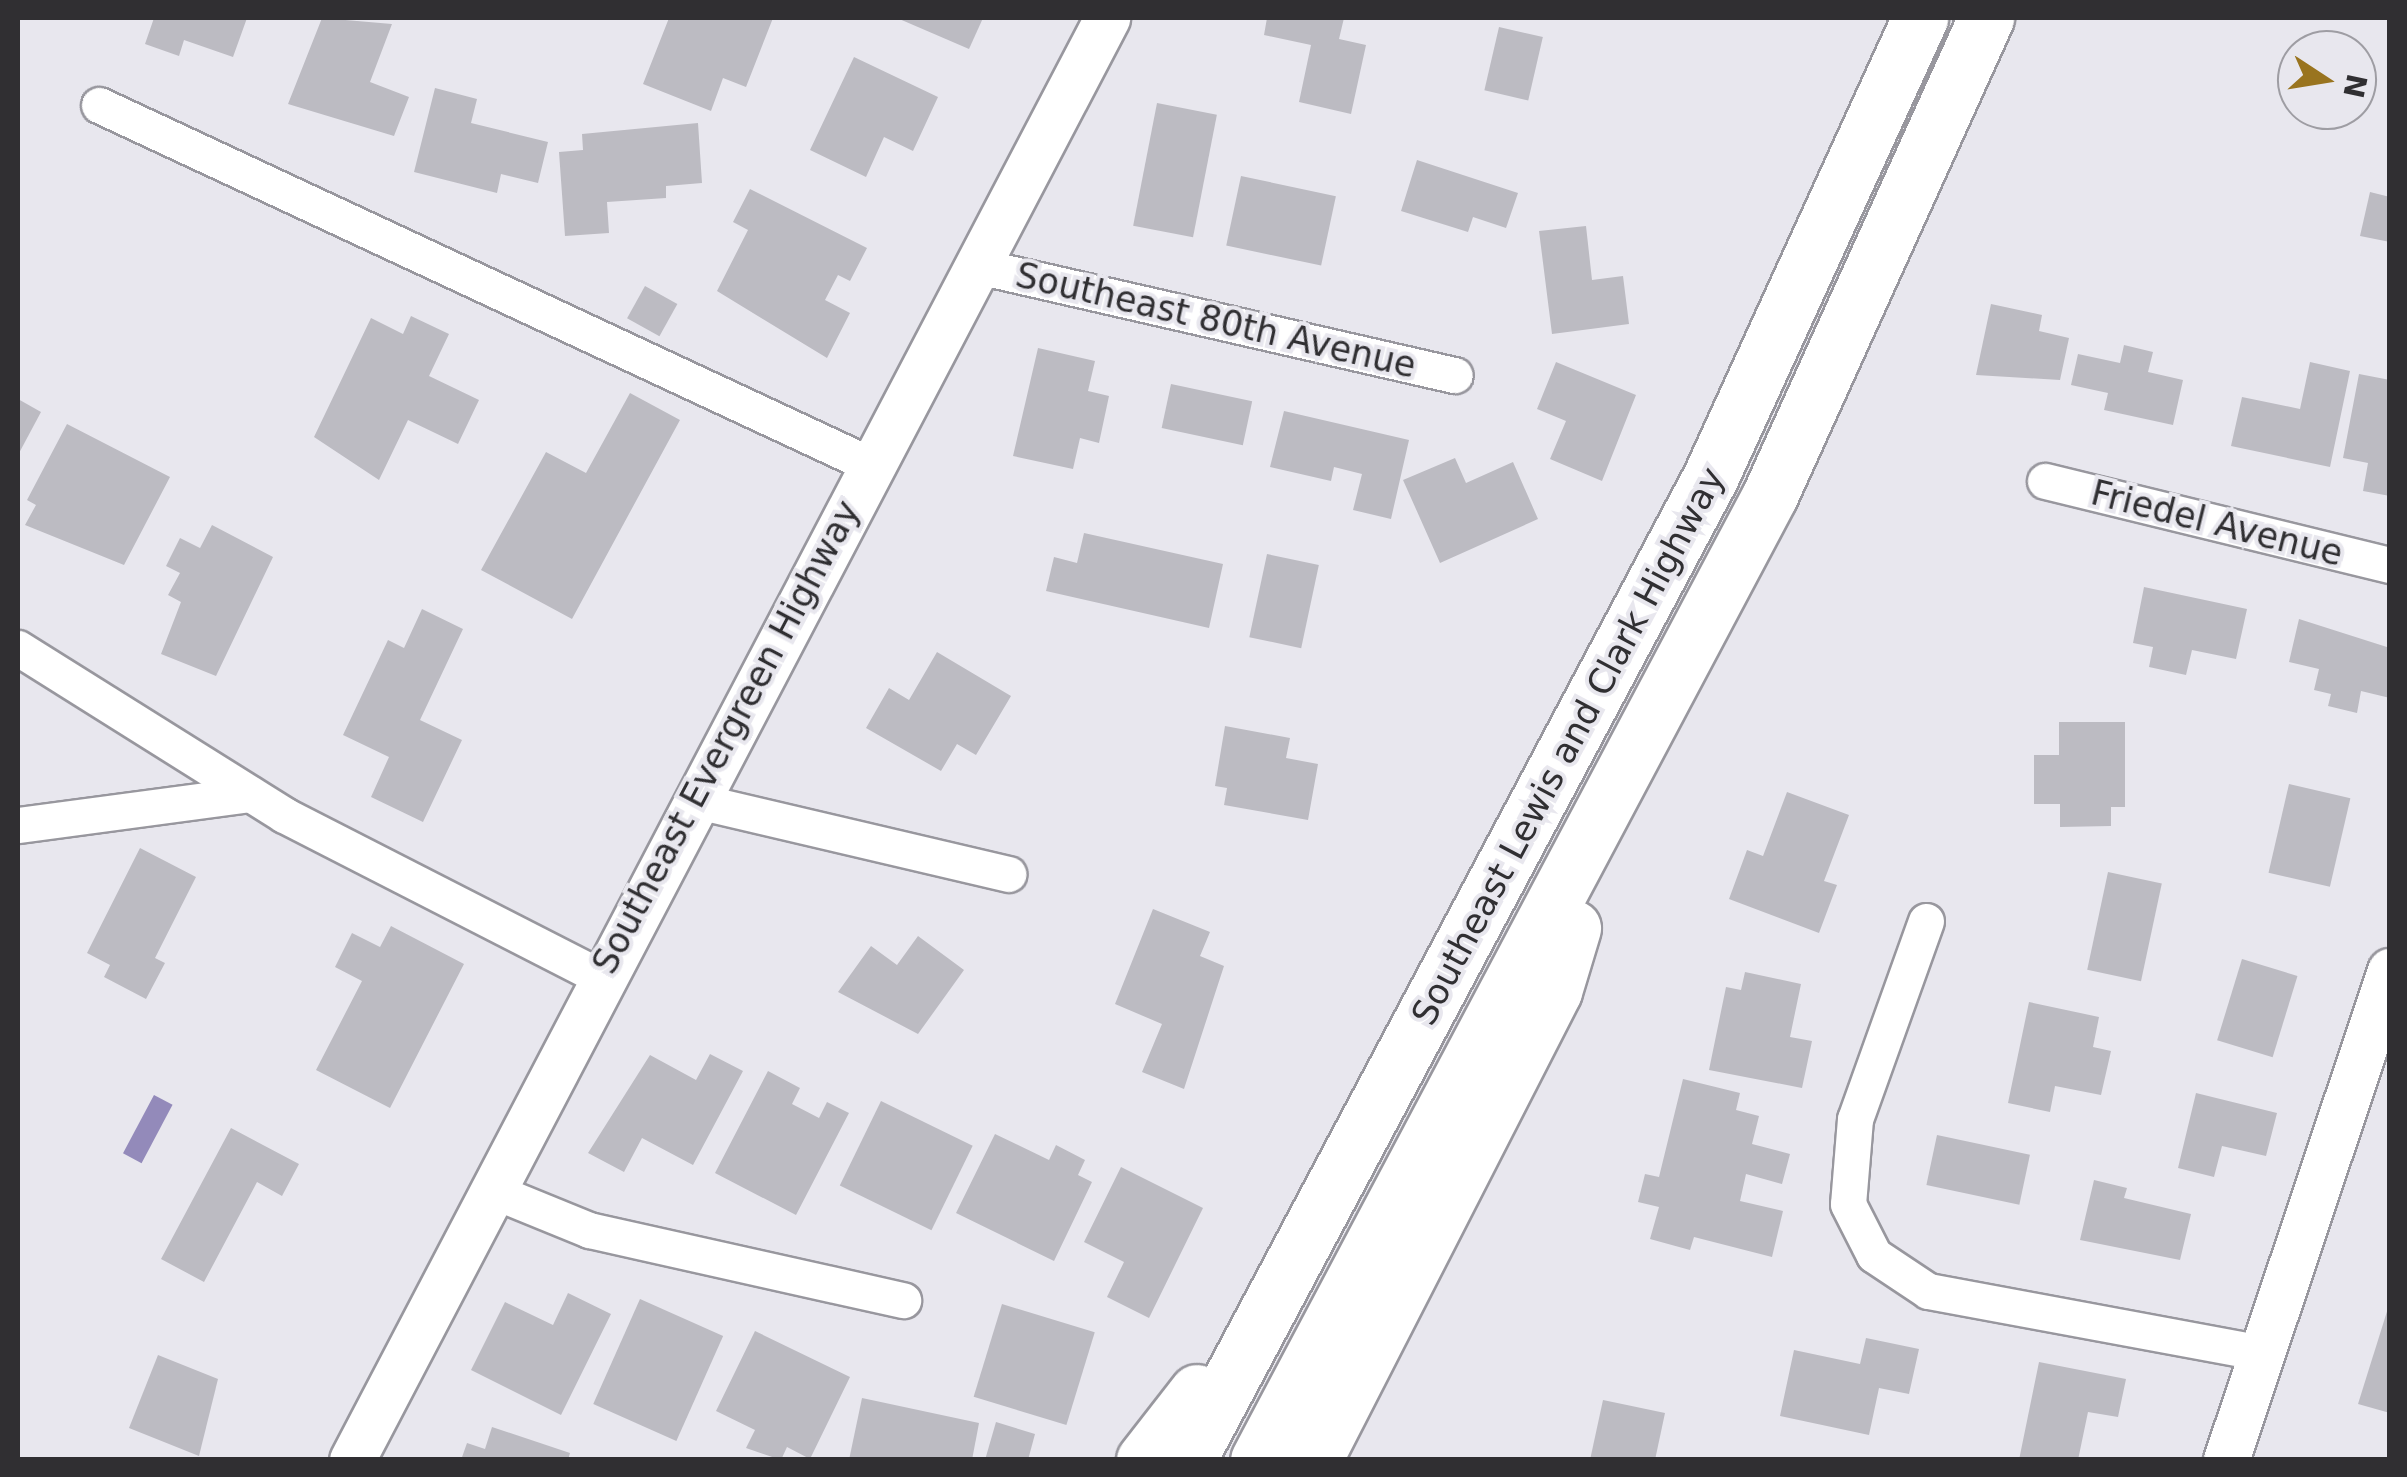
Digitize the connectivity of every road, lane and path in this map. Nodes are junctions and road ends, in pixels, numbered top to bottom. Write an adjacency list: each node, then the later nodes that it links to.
1 (1106, 18): 5 (street, Southeast Evergreen Highway)
2 (1920, 18): 21 (highway, Southeast Lewis and Clark Highway)
3 (1986, 18): 13 (highway, Southeast Lewis and Clark Highway)
4 (99, 106): 7 (street)
5 (978, 266): 6 (street, Southeast 80th Avenue); 7 (street, Southeast Evergreen Highway)
6 (1455, 374)
7 (869, 464): 12 (street, Southeast Evergreen Highway)
8 (2045, 481): 9 (street, Friedel Avenue)
9 (2390, 565)
10 (18, 648): 11 (street)
11 (250, 794): 14 (street); 18 (street)
12 (693, 800): 15 (street); 18 (street, Southeast Evergreen Highway)
13 (1612, 800): 26 (highway, Southeast Lewis and Clark Highway); 27 (highway)
14 (18, 825)
15 (1008, 874)
16 (1926, 922): 22 (street)
17 (2390, 971): 22 (street)
18 (600, 977): 19 (street, Southeast Evergreen Highway)
19 (490, 1190): 20 (street); 23 (street, Southeast Evergreen Highway)
20 (903, 1300)
21 (1273, 1302): 24 (highway); 25 (highway, Southeast Lewis and Clark Highway)
22 (2262, 1353): 28 (street)
23 (352, 1460)
24 (1144, 1460)
25 (1188, 1460)
26 (1258, 1460)
27 (1314, 1460)
28 (2226, 1460)

